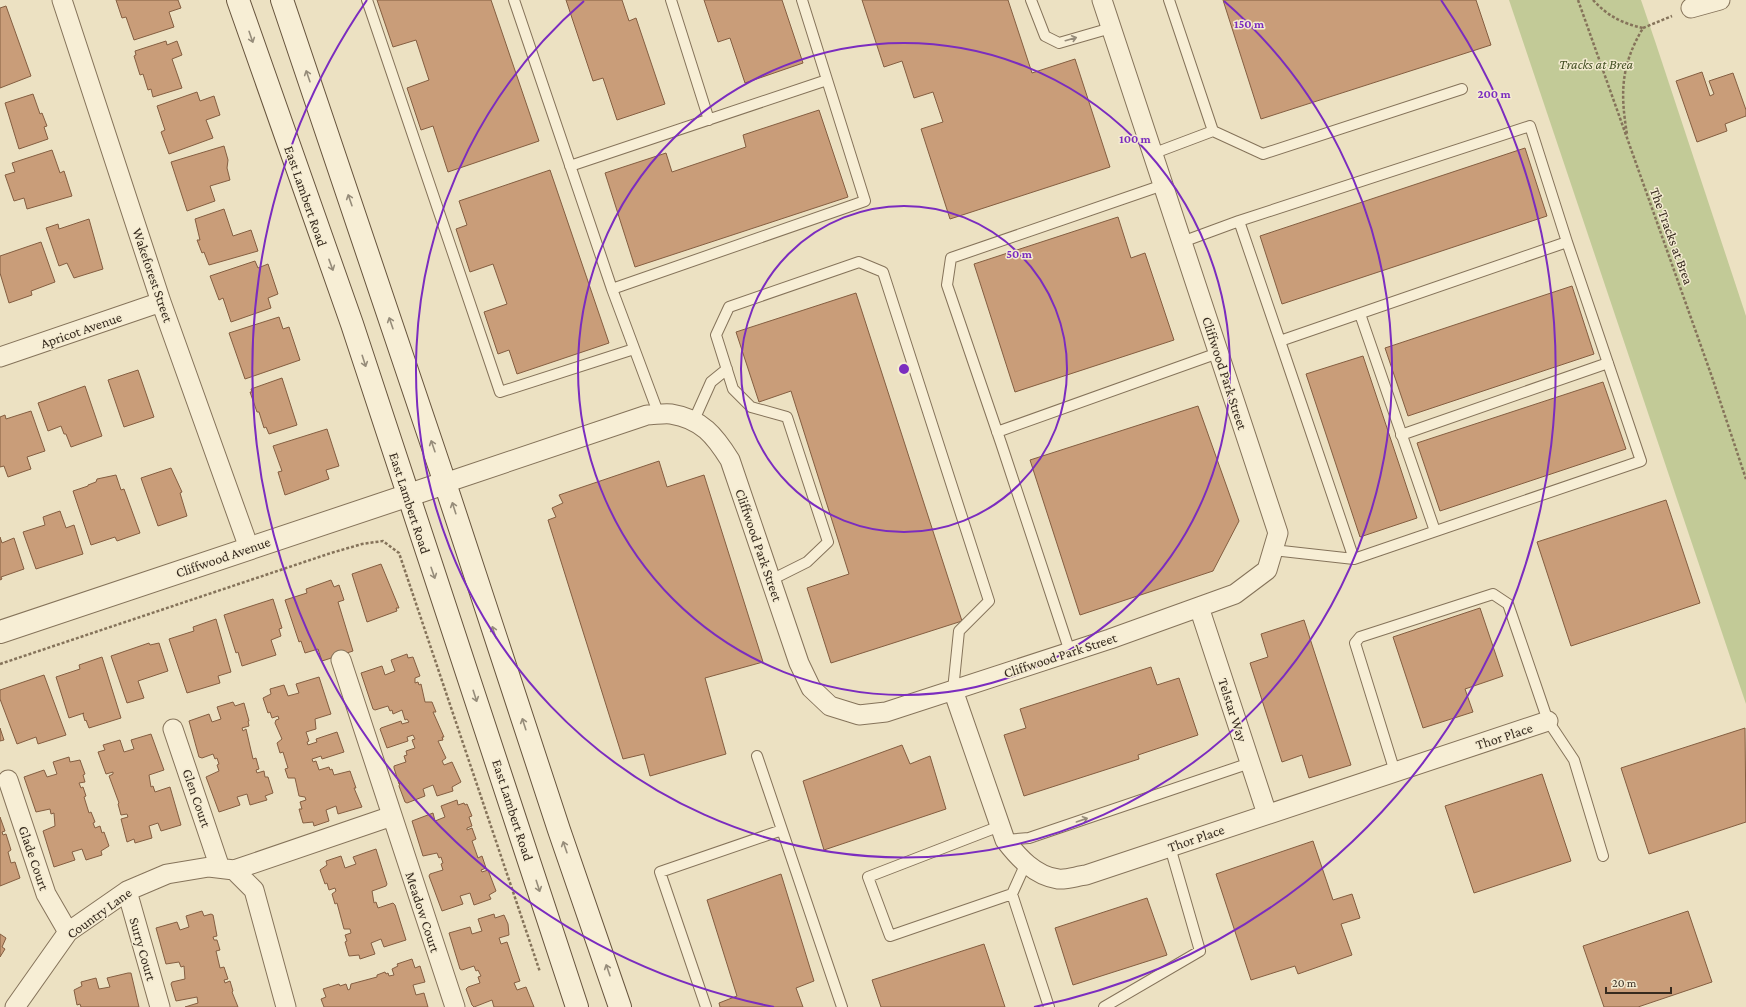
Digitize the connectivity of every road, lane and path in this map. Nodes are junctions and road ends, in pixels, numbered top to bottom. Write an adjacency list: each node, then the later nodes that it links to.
1 (62, 0): 29 (street, Wakeforest Street)
2 (238, 0): 43 (main road, East Lambert Road, one-way to 43)
3 (282, 0): 42 (main road, one-way to 3)
4 (367, 0): 32 (lane)
5 (514, 0): 23 (lane)
6 (671, 0): 19 (lane)
7 (802, 0): 17 (lane)
8 (1031, 0): 15 (lane, one-way to 15)
9 (1102, 0): 15 (street, Cliffwood Park Street)
10 (1169, 0): 20 (lane)
11 (1578, 0): 21 (path, The Tracks at Brea)
12 (1593, 0): 16 (path)
13 (1720, 0): 14 (street)
14 (1691, 8): 16 (path)
15 (1111, 28): 22 (street, Cliffwood Park Street)
16 (1643, 28): 21 (path)
17 (827, 80): 19 (lane); 28 (lane)
18 (1462, 89): 20 (lane)
19 (709, 120): 23 (lane)
20 (1213, 131): 22 (lane)
21 (1628, 142): 41 (path, The Tracks at Brea)
22 (1152, 154): 24 (street, Cliffwood Park Street)
23 (570, 166): 28 (lane)
24 (1163, 185): 26 (street, Cliffwood Park Street); 39 (lane)
25 (1239, 221): 26 (lane); 27 (lane); 31 (lane)
26 (1182, 242): 33 (street, Cliffwood Park Street)
27 (1567, 242): 30 (lane); 35 (lane)
28 (612, 289): 32 (lane)
29 (161, 302): 34 (street, Apricot Avenue); 45 (street, Wakeforest Street)
30 (1360, 314): 31 (lane); 40 (lane)
31 (1280, 341): 47 (lane)
32 (634, 349): 37 (lane)
33 (1218, 353): 39 (lane); 46 (street, Cliffwood Park Street)
34 (0, 357)
35 (1608, 363): 40 (lane); 44 (lane)
36 (727, 368): 38 (lane); 48 (lane); 53 (lane)
37 (659, 415): 38 (street, Cliffwood Park Street); 42 (street, Cliffwood Park Street)
38 (694, 420): 48 (street, Cliffwood Park Street)
39 (997, 432): 51 (lane)
40 (1402, 435): 44 (lane)
41 (1746, 479)
42 (445, 483): 43 (main road, Cliffwood Avenue); 76 (main road, one-way to 42)
43 (408, 496): 45 (main road, Cliffwood Avenue); 75 (main road, East Lambert Road, one-way to 75)
44 (1435, 531): 47 (lane)
45 (249, 548): 50 (main road, Cliffwood Avenue)
46 (1273, 550): 47 (lane); 49 (street, Cliffwood Park Street)
47 (1354, 559)
48 (771, 580): 53 (street, Cliffwood Park Street)
49 (1199, 607): 51 (street, Cliffwood Park Street); 57 (street, Telstar Way)
50 (0, 632)
51 (1070, 652): 53 (street, Cliffwood Park Street)
52 (341, 660): 61 (street, Meadow Court)
53 (953, 690): 63 (street, Thor Place)
54 (1548, 722): 58 (street, Thor Place); 58 (lane); 65 (lane)
55 (173, 729): 67 (street, Glen Court)
56 (757, 756): 62 (lane)
57 (1250, 763): 60 (street, Telstar Way); 63 (lane, one-way to 57)
58 (1395, 772): 60 (street, Thor Place)
59 (8, 780): 70 (street, Glade Court)
60 (1267, 814): 64 (street, Thor Place)
61 (392, 816): 67 (street); 74 (street, Meadow Court)
62 (782, 830): 77 (lane); 78 (lane)
63 (1002, 833): 66 (street, Thor Place); 69 (lane)
64 (1170, 847): 66 (street, Thor Place); 80 (lane)
65 (1604, 856)
66 (1026, 863): 69 (lane)
67 (227, 869): 68 (street, Country Lane); 73 (street)
68 (127, 891): 70 (street, Country Lane); 72 (street, Surry Court)
69 (1012, 894): 79 (lane)
70 (68, 932): 71 (street, Country Lane)
71 (15, 1007)
72 (160, 1007)
73 (286, 1007)
74 (455, 1007)
75 (577, 1007)
76 (620, 1007)
77 (706, 1007)
78 (842, 1007)
79 (1049, 1007)
80 (1104, 1007)

